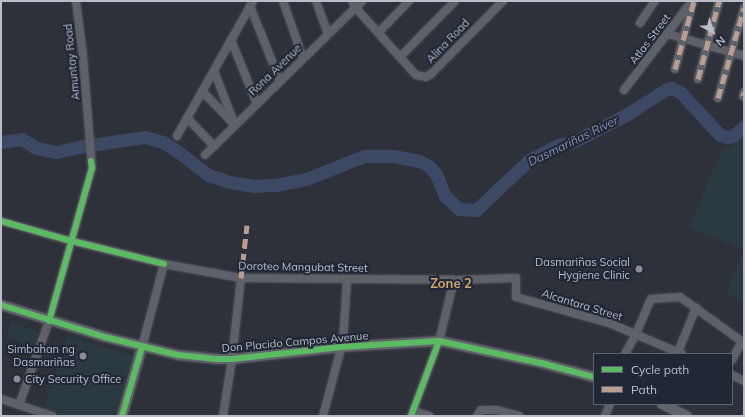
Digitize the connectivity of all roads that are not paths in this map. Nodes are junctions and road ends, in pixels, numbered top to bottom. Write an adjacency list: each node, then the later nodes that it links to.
1 (76, 1): 39 (street, Amuntay Road)
2 (283, 1): 24 (street)
3 (316, 1): 16 (street)
4 (362, 1): 12 (street, Rona Avenue)
5 (410, 1): 15 (street)
6 (454, 1): 23 (street)
7 (503, 1): 23 (street, Alina Road)
8 (655, 1): 14 (street)
9 (693, 1): 17 (street, Atlas Street); 18 (street)
10 (719, 1): 20 (street)
11 (251, 4): 19 (street); 28 (street)
12 (354, 4): 15 (street); 16 (street, Rona Avenue)
13 (744, 8): 21 (street)
14 (640, 23)
15 (378, 33): 23 (street)
16 (328, 34): 24 (street, Rona Avenue)
17 (668, 34): 18 (street); 29 (street, Atlas Street)
18 (683, 39): 20 (street); 25 (street)
19 (231, 40): 26 (street); 32 (street)
20 (707, 46): 21 (street); 27 (street)
21 (731, 52): 22 (street); 31 (street)
22 (744, 56)
23 (400, 57)
24 (303, 58): 28 (street, Rona Avenue)
25 (675, 69)
26 (214, 71): 30 (street); 34 (street)
27 (698, 79)
28 (280, 81): 32 (street, Rona Avenue)
29 (624, 90)
30 (202, 91): 33 (street); 34 (street)
31 (718, 98)
32 (256, 104): 34 (street, Rona Avenue)
33 (187, 118): 35 (street); 36 (street)
34 (235, 125): 36 (street, Rona Avenue)
35 (177, 136)
36 (214, 146): 37 (street, Rona Avenue)
37 (205, 155)
38 (1, 221): 39 (street, Doroteo Mangubat Street)
39 (72, 241): 40 (street, Doroteo Mangubat Street); 47 (street, Amuntay Road)
40 (164, 264): 41 (street, Doroteo Mangubat Street); 51 (street)
41 (241, 278): 43 (street, Doroteo Mangubat Street); 56 (street)
42 (516, 278): 44 (street, Doroteo Mangubat Street); 48 (street, Alcantara Street)
43 (348, 280): 44 (street, Doroteo Mangubat Street); 52 (street)
44 (454, 280): 49 (street)
45 (1, 305): 47 (main road, Don Placido Campos Avenue)
46 (696, 308): 48 (street); 50 (street); 54 (street)
47 (49, 321): 51 (main road, Don Placido Campos Avenue); 61 (street, Amuntay Road)
48 (636, 334): 53 (street); 54 (street)
49 (439, 341): 52 (main road, Don Placido Campos Avenue); 58 (main road, Don Placido Campos Avenue); 64 (street)
50 (743, 342): 55 (street)
51 (142, 347): 56 (main road, Don Placido Campos Avenue); 66 (main road)
52 (341, 348): 56 (main road, Don Placido Campos Avenue); 68 (street)
53 (625, 353)
54 (680, 353)
55 (733, 358)
56 (232, 359): 67 (street)
57 (733, 376): 59 (street)
58 (593, 377)
59 (744, 381)
60 (1, 399): 61 (street)
61 (19, 405): 65 (street)
62 (610, 405): 72 (street)
63 (664, 405): 73 (main road)
64 (412, 413): 69 (street)
65 (52, 416)
66 (122, 416)
67 (223, 416)
68 (323, 416)
69 (429, 416)
70 (477, 416): 71 (street)
71 (519, 416)
72 (605, 416)
73 (688, 416)

